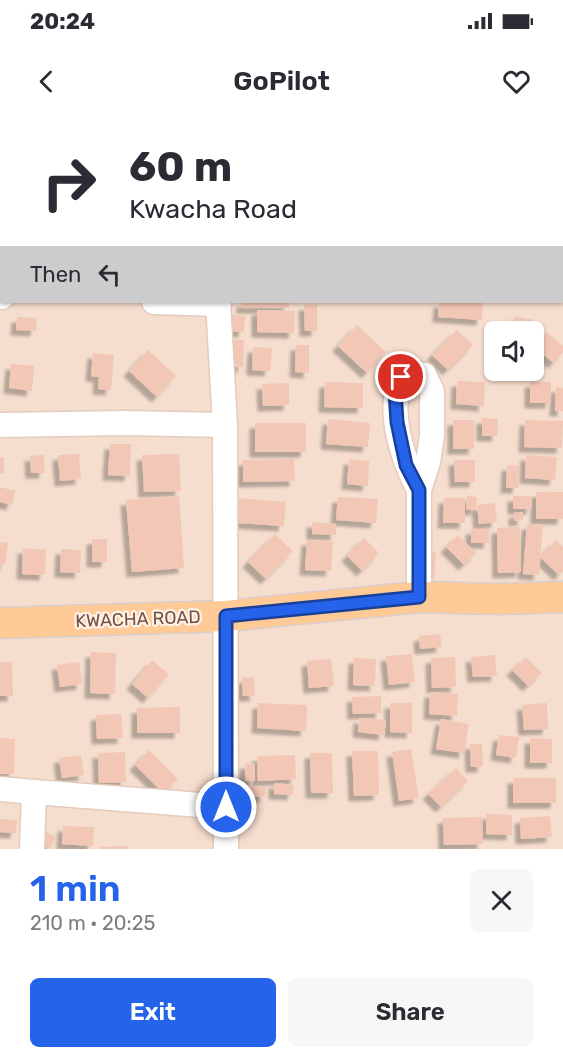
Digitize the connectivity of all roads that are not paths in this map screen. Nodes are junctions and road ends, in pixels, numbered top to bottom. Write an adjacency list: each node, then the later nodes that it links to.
1 (218, 303): 3 (street)
2 (0, 425): 3 (street)
3 (225, 425): 7 (street)
4 (419, 490): 5 (street)
5 (419, 597): 6 (main road, KWACHA ROAD); 7 (main road, KWACHA ROAD)
6 (563, 597)
7 (226, 616): 8 (main road, KWACHA ROAD); 11 (street)
8 (0, 623)
9 (0, 789): 10 (street)
10 (34, 792): 11 (street); 12 (street)
11 (226, 807): 13 (street)
12 (32, 849)
13 (226, 849)

